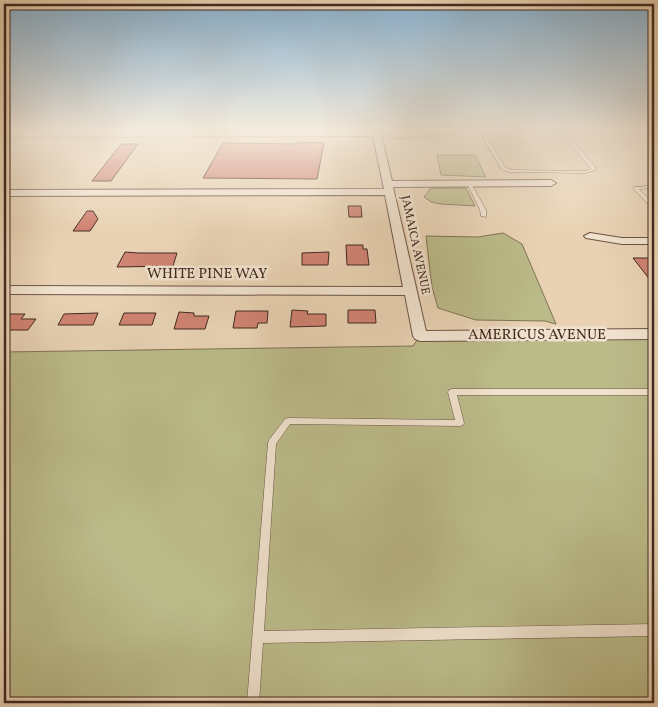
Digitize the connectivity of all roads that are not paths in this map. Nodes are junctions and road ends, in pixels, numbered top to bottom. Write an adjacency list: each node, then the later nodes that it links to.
1 (383, 163): 7 (street, JAMAICA AVENUE)
2 (500, 163): 3 (lane)
3 (590, 163)
4 (470, 183): 5 (street); 7 (street); 10 (lane)
5 (551, 183)
6 (654, 187): 9 (lane)
7 (388, 188): 8 (street); 14 (street, JAMAICA AVENUE)
8 (4, 194)
9 (654, 207)
10 (484, 216)
11 (590, 236): 12 (street)
12 (654, 241)
13 (4, 290): 14 (street, WHITE PINE WAY)
14 (410, 290): 16 (street, JAMAICA AVENUE)
15 (654, 334): 16 (street, AMERICUS AVENUE)
16 (420, 336)
17 (654, 392): 19 (lane)
18 (654, 630): 19 (lane)
19 (258, 637): 20 (lane)
20 (253, 703)

